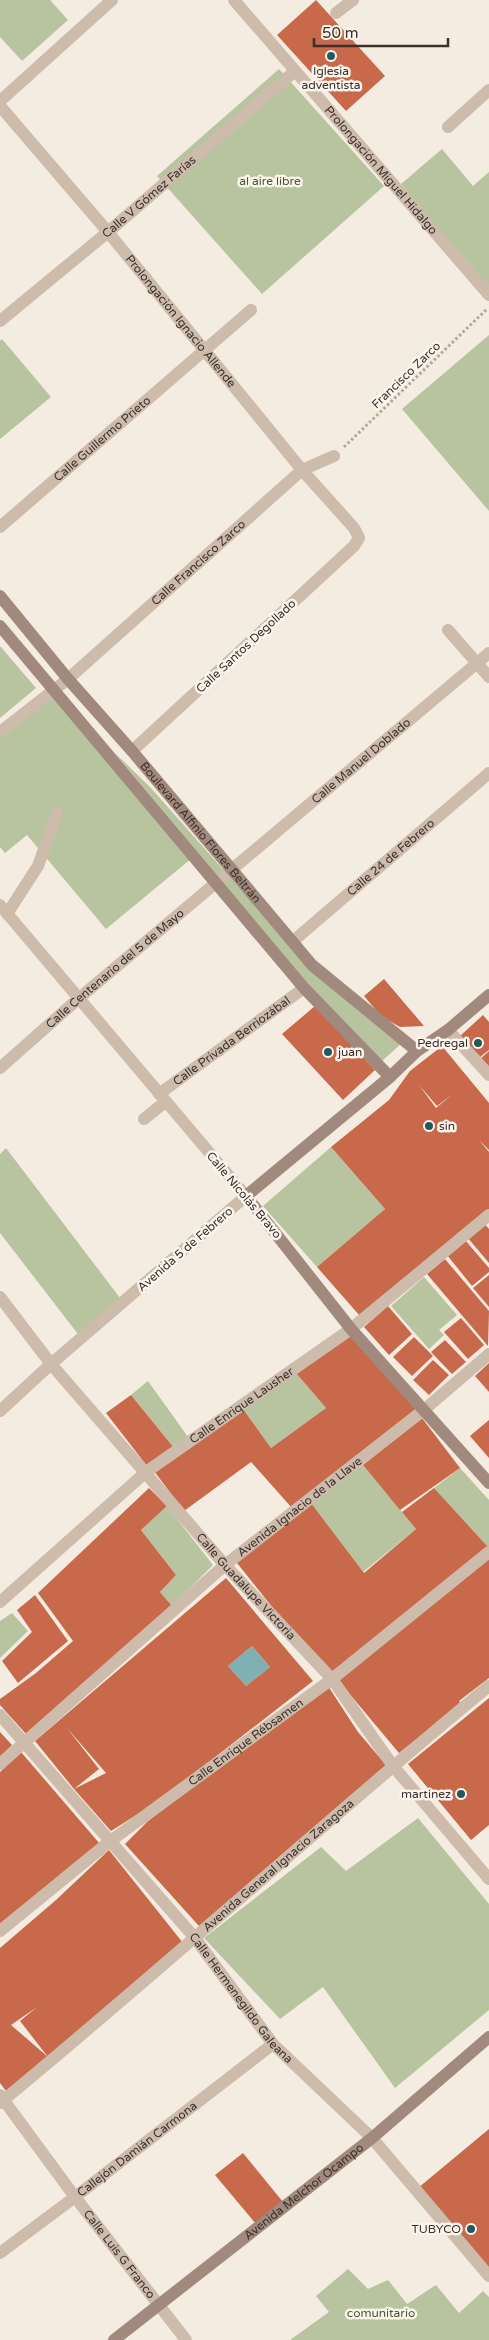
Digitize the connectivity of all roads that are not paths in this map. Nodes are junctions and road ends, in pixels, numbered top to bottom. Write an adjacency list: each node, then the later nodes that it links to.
1 (112, 0): 7 (street)
2 (234, 0): 5 (street, Prolongación Miguel Hidalgo)
3 (353, 0): 4 (street)
4 (336, 14)
5 (294, 71): 10 (street, Calle V Gómez Farías); 11 (street, Prolongación Miguel Hidalgo)
6 (489, 90): 9 (street)
7 (0, 101)
8 (0, 106): 10 (street, Prolongación Ignacio Allende)
9 (448, 127)
10 (108, 232): 13 (street, Calle V Gómez Farías); 14 (street, Prolongación Ignacio Allende)
11 (489, 296)
12 (252, 310): 14 (street, Calle Guillermo Prieto)
13 (0, 321)
14 (206, 351): 16 (street, Prolongación Ignacio Allende); 17 (street, Calle Guillermo Prieto)
15 (334, 456): 16 (street, Calle Francisco Zarco)
16 (302, 470): 18 (street, Prolongación Ignacio Allende); 25 (street, Calle Francisco Zarco)
17 (0, 527)
18 (359, 538): 28 (street, Calle Santos Degollado)
19 (0, 596): 25 (street, Boulevard Alfinio Flores Beltrán)
20 (0, 626): 26 (street, Boulevard Alfinio Flores Beltrán)
21 (448, 630): 23 (street)
22 (489, 653): 23 (street, Calle Manuel Doblado)
23 (477, 663): 24 (street); 31 (street, Calle Manuel Doblado)
24 (489, 677)
25 (68, 679): 26 (street, Calle Francisco Zarco); 28 (street, Boulevard Alfinio Flores Beltrán)
26 (55, 690): 27 (street, Calle Francisco Zarco); 32 (street, Boulevard Alfinio Flores Beltrán)
27 (0, 732)
28 (132, 751): 31 (street, Boulevard Alfinio Flores Beltrán)
29 (489, 773): 34 (street, Calle 24 de Febrero)
30 (57, 813): 33 (street)
31 (232, 870): 32 (street, Calle Centenario del 5 de Mayo); 34 (street, Boulevard Alfinio Flores Beltrán)
32 (217, 883): 35 (street, Boulevard Alfinio Flores Beltrán); 37 (street, Calle Centenario del 5 de Mayo)
33 (4, 910): 37 (street, Calle Nicolás Bravo)
34 (292, 942): 39 (street, Boulevard Alfinio Flores Beltrán)
35 (304, 988): 42 (street, Boulevard Alfinio Flores Beltrán); 43 (street, Calle Privada Berriozábal)
36 (489, 995): 38 (street, Avenida 5 de Febrero)
37 (78, 999): 40 (street, Calle Centenario del 5 de Mayo); 43 (street, Calle Nicolás Bravo)
38 (448, 1030): 39 (street, Avenida 5 de Febrero); 41 (street)
39 (417, 1051): 42 (street, Avenida 5 de Febrero)
40 (0, 1068)
41 (489, 1075)
42 (390, 1077): 45 (street, Avenida 5 de Febrero)
43 (162, 1098): 44 (street, Calle Privada Berriozábal); 45 (street, Calle Nicolás Bravo)
44 (144, 1119)
45 (246, 1196): 48 (street, Calle Nicolás Bravo); 50 (street, Avenida 5 de Febrero)
46 (489, 1215): 48 (street, Calle Enrique Lausher)
47 (0, 1297): 50 (street, Calle Guadalupe Victoria)
48 (351, 1329): 51 (street, Calle Nicolás Bravo); 53 (street, Calle Enrique Lausher)
49 (489, 1354): 51 (street, Avenida Ignacio de la Llave)
50 (51, 1364): 52 (street, Avenida 5 de Febrero); 53 (street, Calle Guadalupe Victoria)
51 (425, 1410): 54 (street, Calle Nicolás Bravo); 56 (street, Avenida Ignacio de la Llave)
52 (0, 1411)
53 (146, 1472): 56 (street, Calle Guadalupe Victoria); 57 (street, Calle Enrique Lausher)
54 (489, 1483)
55 (489, 1552): 58 (street, Calle Enrique Rébsamen)
56 (225, 1565): 58 (street, Calle Guadalupe Victoria); 61 (street, Avenida Ignacio de la Llave)
57 (0, 1602)
58 (332, 1680): 63 (street, Calle Guadalupe Victoria); 64 (street, Calle Enrique Rébsamen)
59 (489, 1686): 63 (street, Avenida General Ignacio Zaragoza)
60 (0, 1715): 61 (street, Calle Hermenegildo Galeana)
61 (23, 1743): 62 (street, Avenida Ignacio de la Llave); 64 (street, Calle Hermenegildo Galeana)
62 (0, 1764)
63 (393, 1766): 65 (street, Calle Guadalupe Victoria); 67 (street, Avenida General Ignacio Zaragoza)
64 (109, 1842): 66 (street, Calle Enrique Rébsamen); 67 (street, Calle Hermenegildo Galeana)
65 (489, 1879)
66 (0, 1931)
67 (195, 1938): 69 (street, Calle Hermenegildo Galeana); 70 (street, Avenida General Ignacio Zaragoza)
68 (489, 2038): 71 (street, Avenida Melchor Ocampo)
69 (273, 2044): 71 (street, Calle Hermenegildo Galeana); 72 (street, Callejón Damián Carmona)
70 (1, 2099): 72 (street, Calle Luis G Franco)
71 (372, 2138): 74 (street, Calle Hermenegildo Galeana); 75 (street, Avenida Melchor Ocampo)
72 (75, 2197): 73 (street, Callejón Damián Carmona); 75 (street, Calle Luis G Franco)
73 (0, 2253)
74 (489, 2276)
75 (158, 2305): 76 (street, Avenida Melchor Ocampo); 77 (street, Calle Luis G Franco)
76 (114, 2340)
77 (186, 2340)

